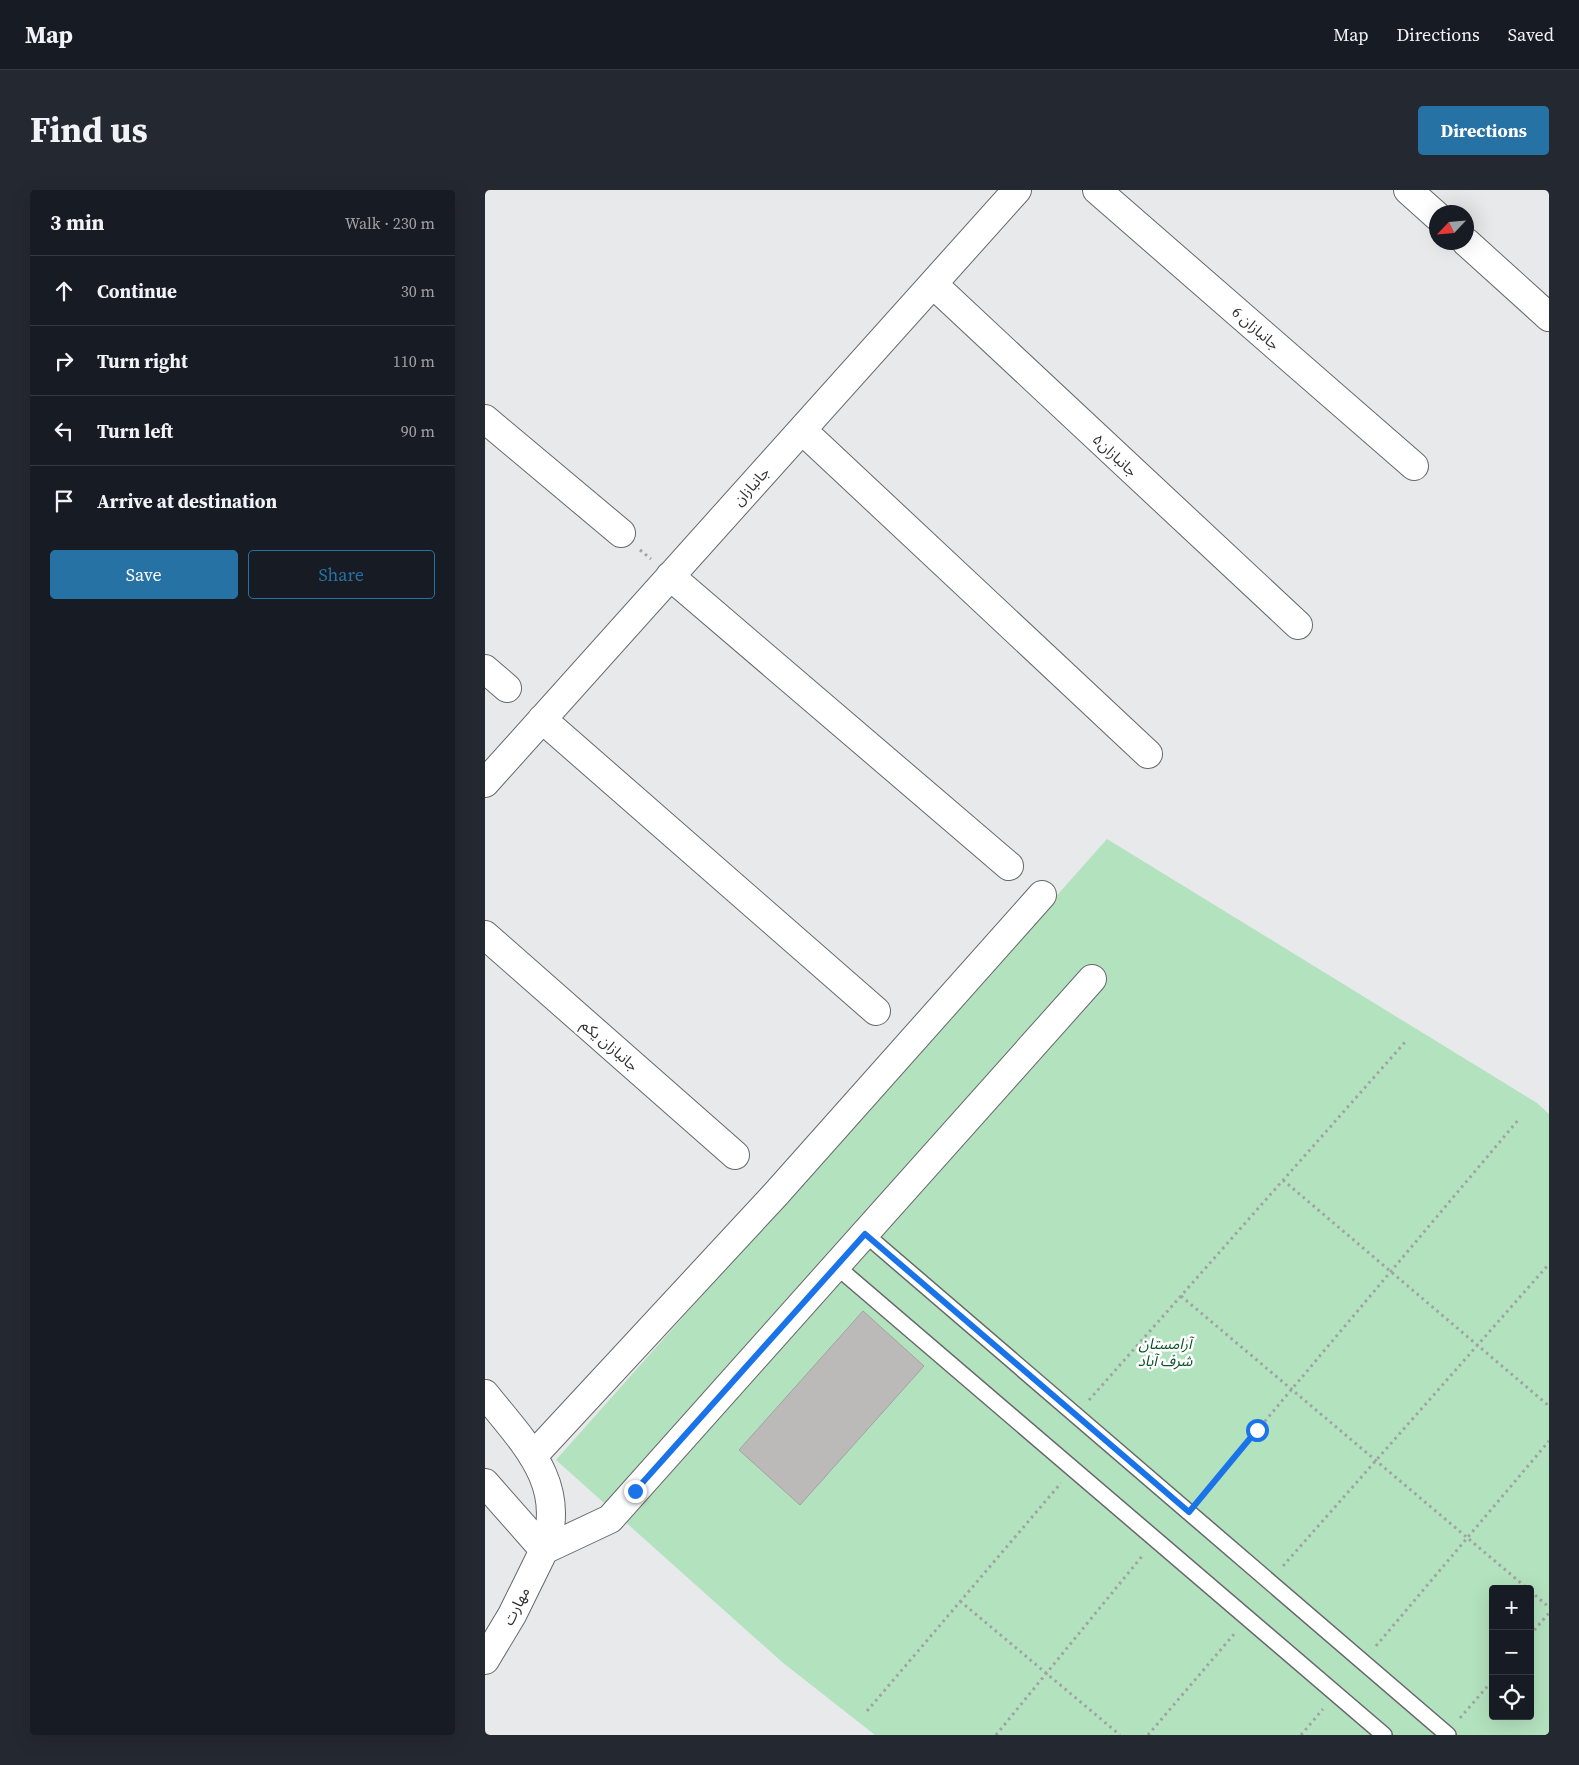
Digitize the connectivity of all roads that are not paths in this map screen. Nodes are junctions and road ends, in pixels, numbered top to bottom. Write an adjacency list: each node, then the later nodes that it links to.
1 (1017, 190): 6 (street, جانبازان)
2 (1097, 190): 10 (street, جانبازان 6)
3 (1408, 190): 4 (street)
4 (1429, 209)
5 (1474, 249): 7 (street)
6 (933, 284): 9 (street, جانبازان); 13 (street, جانبازان۵)
7 (1549, 317)
8 (485, 419): 11 (street)
9 (802, 430): 12 (street, جانبازان); 17 (street)
10 (1414, 466)
11 (621, 533)
12 (670, 576): 16 (street, جانبازان); 19 (street)
13 (1298, 625)
14 (485, 669): 15 (street)
15 (507, 688)
16 (542, 719): 18 (street, جانبازان); 23 (street)
17 (1148, 754)
18 (485, 783)
19 (1009, 866)
20 (1043, 895): 28 (street)
21 (485, 935): 24 (street, جانبازان یکم)
22 (1092, 979): 25 (street)
23 (876, 1011)
24 (735, 1155)
25 (865, 1234): 26 (street); 33 (lane)
26 (836, 1266): 30 (street); 32 (lane)
27 (485, 1394): 28 (street, مهارت)
28 (533, 1456): 30 (street, مهارت)
29 (485, 1483): 30 (street)
30 (544, 1550): 31 (street, مهارت)
31 (485, 1660)
32 (1384, 1735)
33 (1448, 1735)

